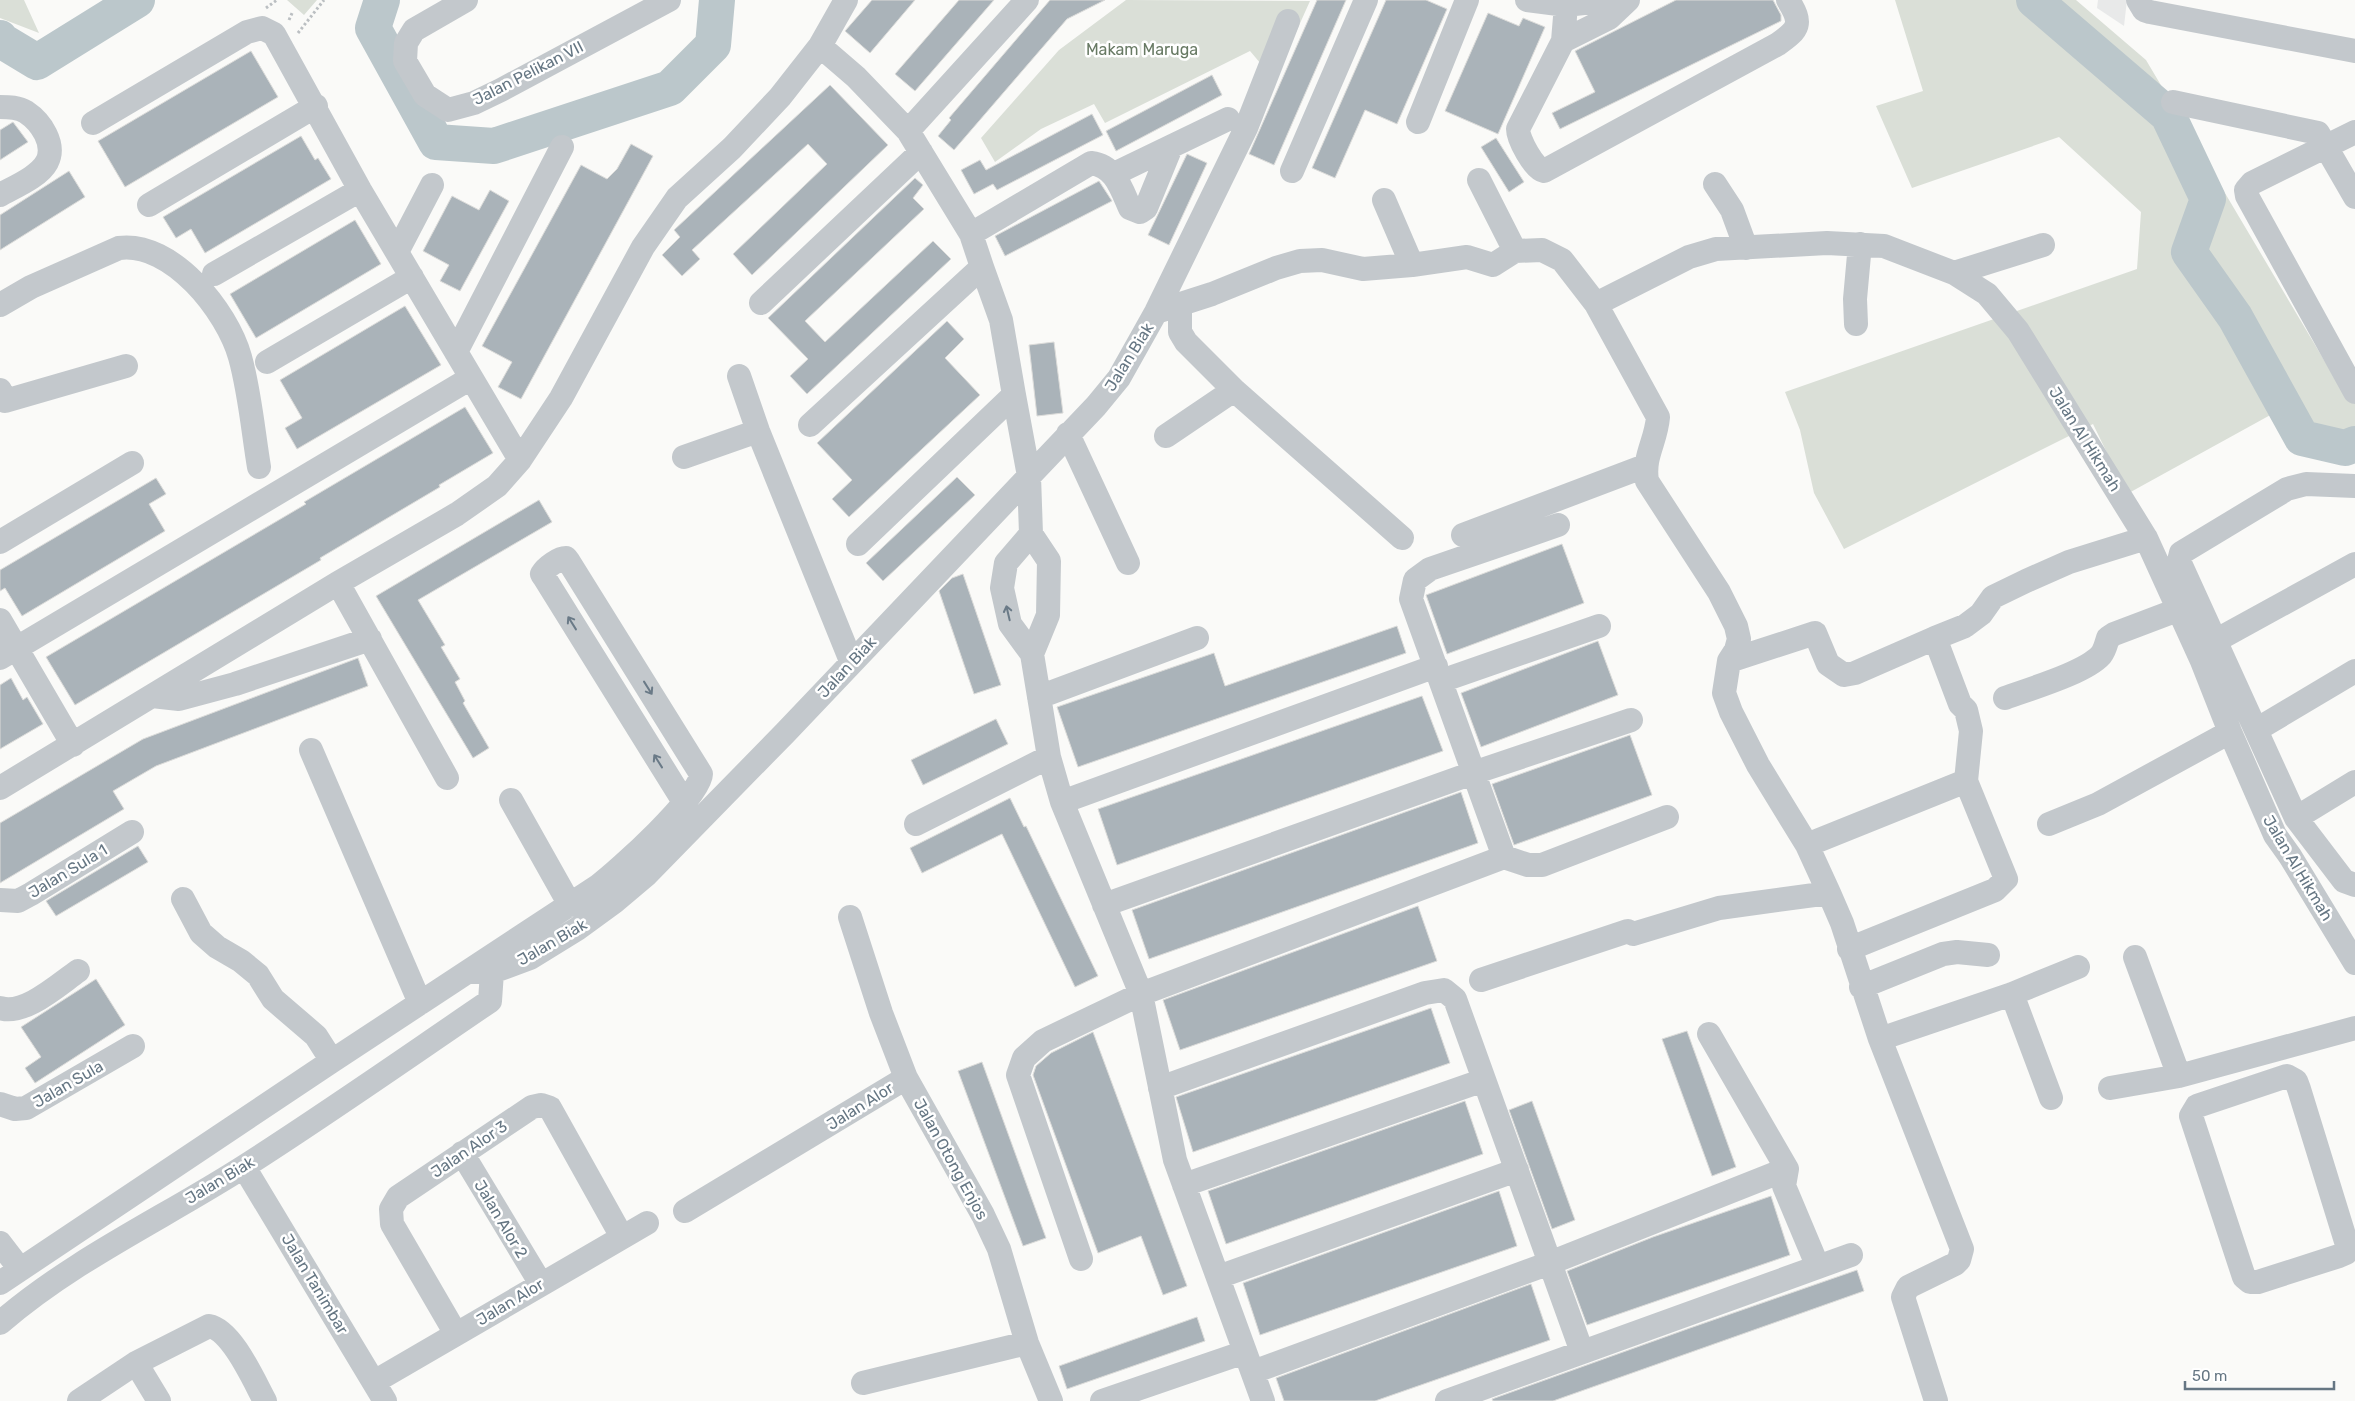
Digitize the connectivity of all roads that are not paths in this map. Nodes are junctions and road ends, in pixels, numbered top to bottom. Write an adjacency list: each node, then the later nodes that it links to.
1 (466, 0): 2 (street, Jalan Pelikan VII)
2 (669, 0)
3 (1027, 0): 23 (street)
4 (1366, 0): 29 (street)
5 (1467, 0): 21 (street)
6 (1527, 0): 12 (street)
7 (1610, 0): 12 (street)
8 (1628, 0): 14 (street)
9 (1788, 0): 14 (street)
10 (2138, 0): 16 (street)
11 (838, 4): 15 (street)
12 (1566, 5): 14 (street)
13 (1288, 21): 54 (street, Jalan Biak)
14 (1563, 41)
15 (820, 46): 23 (street); 70 (street)
16 (2355, 51)
17 (2174, 102): 25 (street)
18 (0, 106): 35 (street)
19 (316, 106): 22 (street); 34 (street); 38 (street)
20 (1228, 119): 27 (street)
21 (1418, 122)
22 (93, 123)
23 (908, 131): 28 (street)
24 (2355, 132): 25 (street)
25 (2326, 146): 36 (street); 63 (street)
26 (562, 147): 56 (street)
27 (1171, 147): 30 (street); 30 (street)
28 (920, 152): 39 (street); 50 (street)
29 (1292, 171)
30 (1114, 174): 39 (street)
31 (1479, 180): 43 (street)
32 (1716, 184): 42 (street)
33 (432, 185): 44 (street)
34 (360, 190): 44 (street); 48 (street)
35 (0, 195)
36 (2355, 197)
37 (1384, 200): 45 (street)
38 (150, 205)
39 (971, 234): 46 (street)
40 (1860, 244): 42 (street, Jalan Al Hikmah); 47 (street, Jalan Al Hikmah); 55 (street)
41 (2043, 245): 47 (street)
42 (1746, 248): 51 (street, Jalan Al Hikmah)
43 (1515, 251): 45 (street); 51 (street)
44 (397, 252): 49 (street)
45 (1412, 265): 53 (street)
46 (982, 267): 64 (street); 65 (street)
47 (1954, 273): 80 (street, Jalan Al Hikmah)
48 (214, 274)
49 (412, 278): 56 (street); 57 (street)
50 (761, 303)
51 (1596, 304): 72 (street)
52 (0, 305): 73 (street)
53 (1180, 306): 54 (street); 62 (street)
54 (1156, 312): 67 (street, Jalan Biak)
55 (1856, 324)
56 (456, 352): 60 (street)
57 (267, 362)
58 (126, 366): 61 (street)
59 (739, 376): 66 (street)
60 (472, 378): 70 (street); 93 (street)
61 (0, 390)
62 (1234, 390): 68 (street); 79 (street)
63 (2355, 392)
64 (1014, 394): 74 (street); 82 (street)
65 (810, 425)
66 (758, 431): 69 (street); 95 (street)
67 (1068, 434): 74 (street, Jalan Biak); 83 (street)
68 (1166, 436)
69 (684, 457)
70 (520, 460): 85 (street)
71 (132, 463): 81 (street)
72 (1645, 466): 78 (street); 96 (street)
73 (259, 467)
74 (1029, 476): 77 (street); 95 (street, Jalan Biak)
75 (2355, 486): 92 (street)
76 (1558, 525): 99 (street)
77 (1031, 534): 94 (street); 94 (street, one-way to 77)
78 (1463, 535)
79 (1402, 538)
80 (2146, 538): 86 (street, Jalan Al Hikmah); 90 (street)
81 (0, 542)
82 (858, 544)
83 (1128, 563)
84 (2355, 564): 92 (street)
85 (338, 583): 91 (street); 101 (street)
86 (2180, 610): 103 (street); 106 (street, Jalan Al Hikmah)
87 (0, 620): 93 (street)
88 (1599, 626): 99 (street)
89 (1197, 638): 102 (street)
90 (1935, 638): 96 (street); 112 (street)
91 (370, 639): 101 (street); 111 (street)
92 (2215, 641): 105 (street)
93 (8, 653): 107 (street)
94 (1032, 654): 102 (street)
95 (851, 661): 139 (street, Jalan Biak)
96 (1729, 661): 123 (street)
97 (634, 666): 100 (street); 100 (street, one-way to 97); 116 (street, Jalan Biak, one-way to 116)
98 (2355, 671): 105 (street)
99 (1438, 674): 110 (street); 117 (street)
100 (611, 684): 116 (street, one-way to 100)
101 (152, 696): 107 (street)
102 (1039, 697): 109 (street)
103 (2005, 698)
104 (1631, 720): 110 (street)
105 (2256, 730): 119 (street)
106 (2230, 732): 121 (street); 135 (street, Jalan Al Hikmah)
107 (73, 745): 114 (street)
108 (311, 750): 144 (street)
109 (1049, 757): 117 (street); 120 (street)
110 (1472, 773): 124 (street); 129 (street)
111 (447, 778)
112 (1966, 781): 123 (street); 132 (street)
113 (2355, 782): 119 (street)
114 (0, 788)
115 (511, 800): 130 (street)
116 (684, 802): 130 (street, Jalan Biak)
117 (1062, 802): 129 (street)
118 (1667, 817): 124 (street)
119 (2296, 818): 125 (street)
120 (916, 824)
121 (2049, 824)
122 (132, 832): 128 (street, Jalan Sula 1)
123 (1807, 845): 126 (street)
124 (1504, 857): 142 (street)
125 (2355, 885)
126 (1829, 893): 132 (street); 140 (street)
127 (182, 899): 150 (street)
128 (0, 900)
129 (1104, 904): 142 (street)
130 (570, 905): 138 (street, Jalan Biak)
131 (850, 917): 152 (street, Jalan Otong Enjos)
132 (1849, 949): 141 (street)
133 (1988, 955): 141 (street)
134 (2135, 957): 151 (street)
135 (2355, 963)
136 (2078, 967): 143 (street)
137 (78, 972): 145 (street)
138 (469, 972): 139 (street, Jalan Biak); 144 (street, Jalan Biak)
139 (492, 972): 159 (street, Jalan Biak)
140 (1481, 980)
141 (1861, 987): 148 (street)
142 (1141, 994): 154 (street); 169 (street)
143 (2012, 994): 148 (street); 156 (street)
144 (420, 1003): 150 (street, Jalan Biak)
145 (0, 1008)
146 (2355, 1028): 151 (street)
147 (1709, 1034): 160 (street)
148 (1880, 1039): 191 (street)
149 (133, 1046): 157 (street, Jalan Sula)
150 (332, 1061): 172 (street, Jalan Biak)
151 (2179, 1076): 155 (street)
152 (906, 1078): 163 (street, Jalan Alor); 178 (street, Jalan Otong Enjos)
153 (1484, 1080): 154 (street); 161 (street); 162 (street)
154 (1160, 1088): 162 (street)
155 (2110, 1088)
156 (2051, 1098)
157 (0, 1104)
158 (462, 1153): 166 (street, Jalan Alor 3); 175 (street, Jalan Alor 2); 177 (street, Jalan Alor 3)
159 (244, 1167): 176 (street, Jalan Biak); 183 (street, Jalan Tanimbar)
160 (1787, 1169): 170 (street); 171 (street)
161 (1517, 1170): 170 (street); 173 (street)
162 (1184, 1185): 173 (street)
163 (685, 1211)
164 (2348, 1219): 164 (street)
165 (647, 1223): 166 (street, Jalan Alor)
166 (622, 1237): 175 (street, Jalan Alor)
167 (0, 1243): 172 (street)
168 (1851, 1255): 171 (street)
169 (1081, 1259)
170 (1550, 1262): 179 (street); 180 (street)
171 (1818, 1267): 179 (street)
172 (20, 1269): 174 (street, Jalan Biak)
173 (1218, 1277): 180 (street)
174 (0, 1283)
175 (541, 1284): 177 (street, Jalan Alor)
176 (0, 1323)
177 (456, 1334): 183 (street, Jalan Alor)
178 (1027, 1343): 182 (street); 187 (street, Jalan Otong Enjos)
179 (1582, 1352): 190 (street)
180 (1249, 1362): 188 (street); 189 (street)
181 (136, 1363): 184 (street); 185 (street); 186 (street)
182 (863, 1383)
183 (380, 1391)
184 (79, 1401)
185 (159, 1401)
186 (265, 1401)
187 (1051, 1401)
188 (1102, 1401)
189 (1263, 1401)
190 (1447, 1401)
191 (1936, 1401)

